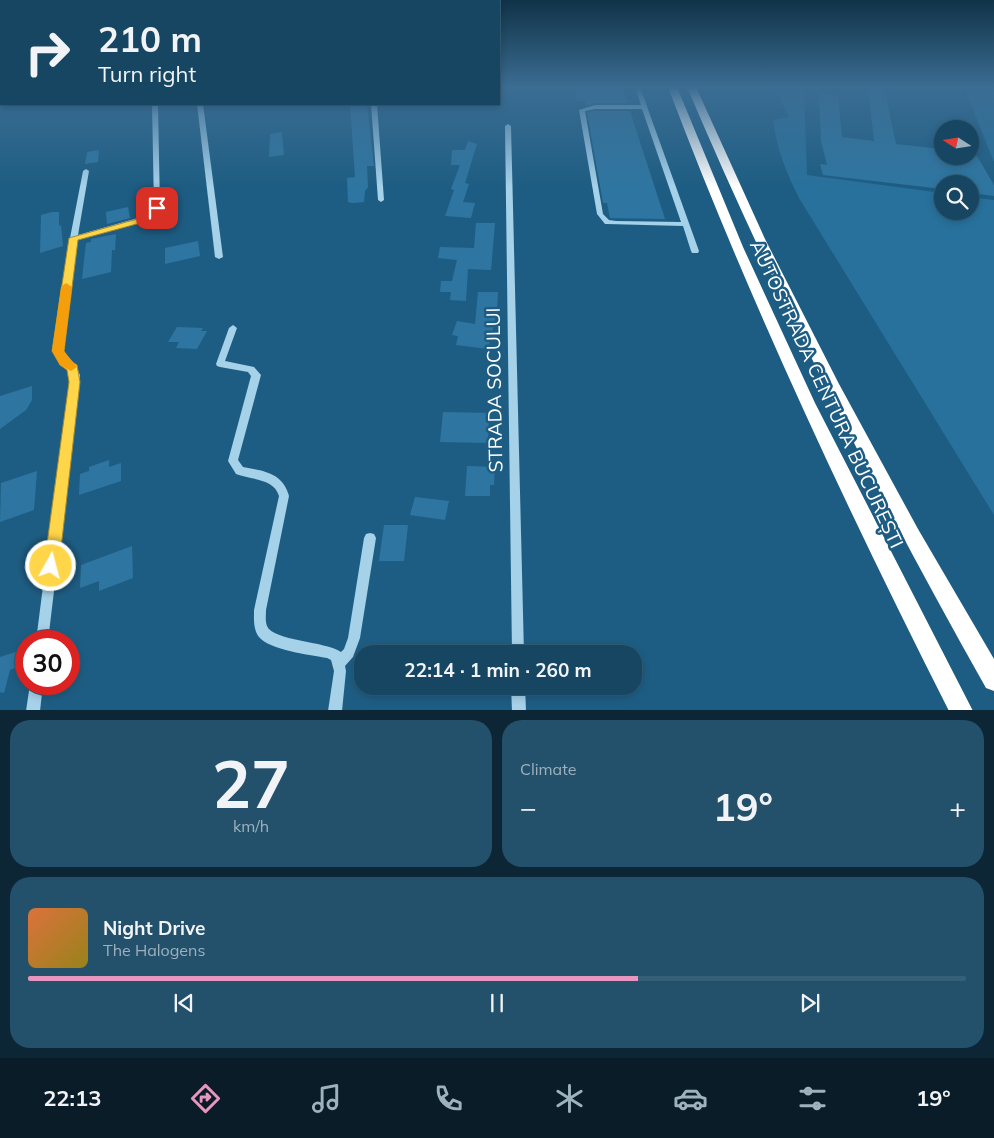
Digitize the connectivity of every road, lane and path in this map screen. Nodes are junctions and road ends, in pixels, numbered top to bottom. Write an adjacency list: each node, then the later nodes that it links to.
1 (155, 120): 12 (street)
2 (202, 120): 14 (street)
3 (375, 120): 10 (street)
4 (584, 120): 11 (street)
5 (649, 120): 11 (street)
6 (685, 120): 26 (highway, AUTOSTRADA CENTURA BUCUREȘTI)
7 (705, 120): 20 (highway, AUTOSTRADA CENTURA BUCUREȘTI)
8 (508, 126): 18 (street, STRADA SOCULUI)
9 (86, 171): 12 (street)
10 (381, 200)
11 (685, 224): 13 (street)
12 (74, 238): 17 (street)
13 (694, 251)
14 (219, 257)
15 (233, 328): 19 (street)
16 (370, 538): 19 (street)
17 (43, 630)
18 (518, 645)
19 (340, 662): 24 (street)
20 (994, 680)
21 (35, 695): 23 (street)
22 (518, 695): 25 (street)
23 (33, 710)
24 (335, 710)
25 (519, 710)
26 (962, 710)

